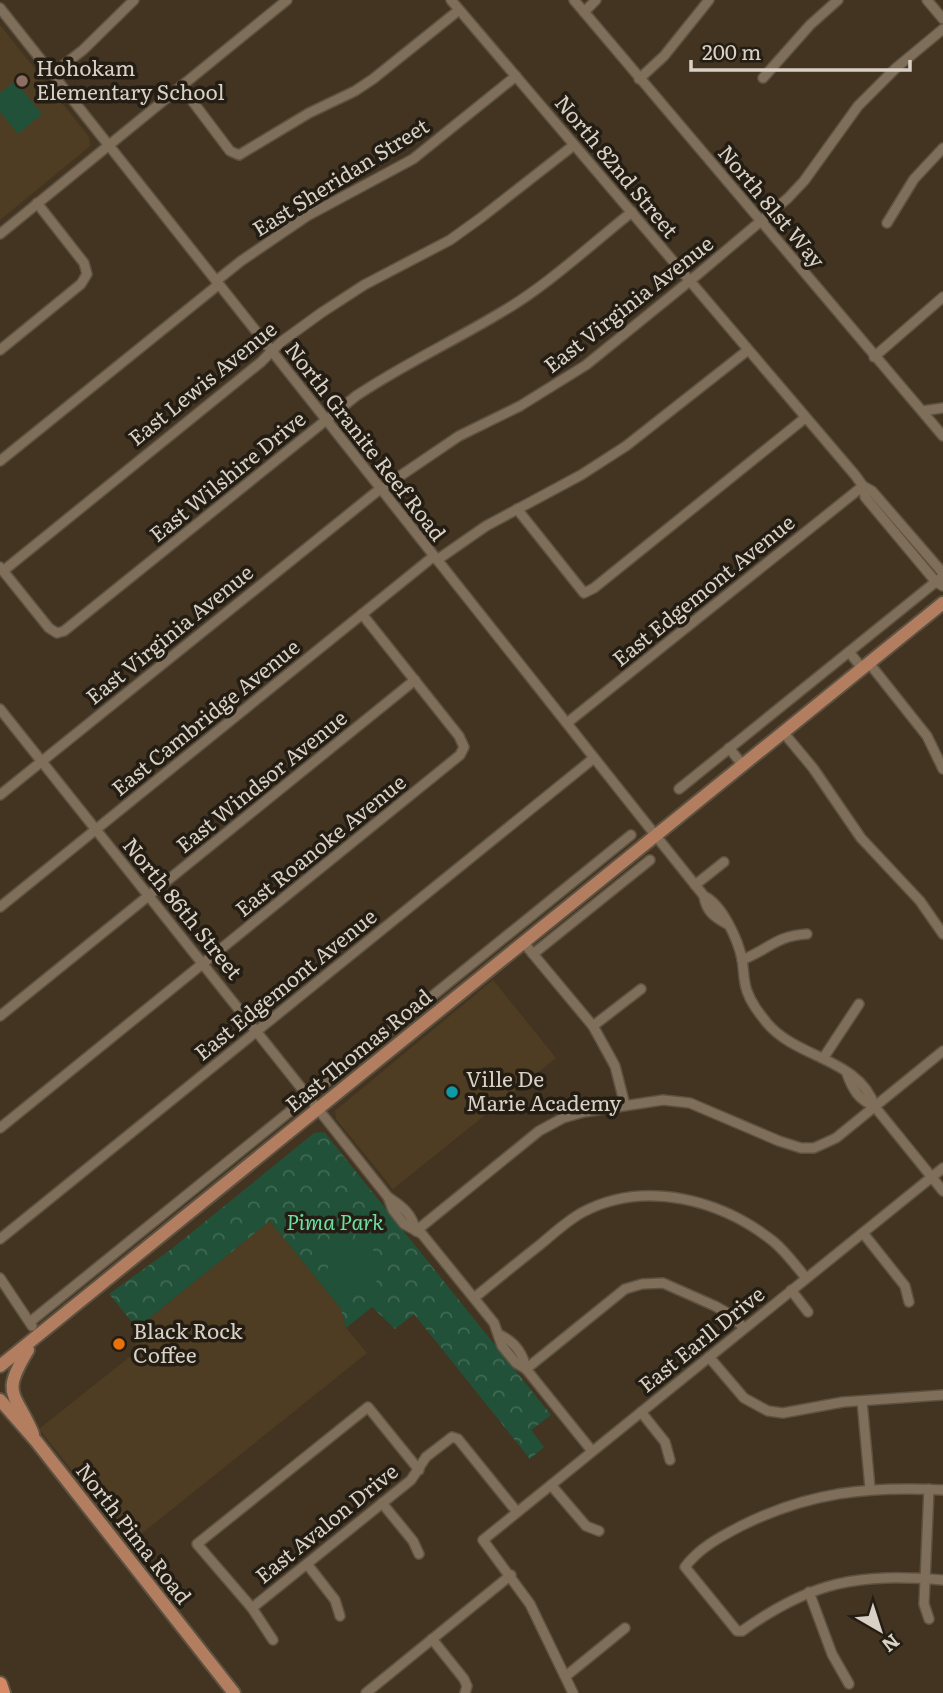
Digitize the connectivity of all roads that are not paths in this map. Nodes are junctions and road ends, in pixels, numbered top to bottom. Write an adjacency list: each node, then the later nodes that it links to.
1 (7, 0): 10 (street)
2 (134, 0): 15 (street)
3 (287, 0): 19 (street)
4 (451, 0): 11 (street, North 82nd Street)
5 (574, 0): 12 (street, North 81st Way)
6 (596, 0): 12 (street)
7 (709, 0): 18 (street)
8 (838, 0): 17 (street)
9 (927, 0): 13 (street)
10 (0, 7): 15 (street, North Granite Reef Road)
11 (460, 10): 16 (street, North 82nd Street); 19 (street)
12 (584, 12): 18 (street, North 81st Way)
13 (943, 19)
14 (943, 29): 25 (street, East Virginia Avenue)
15 (52, 74): 20 (street, North Granite Reef Road)
16 (516, 76): 21 (street, North 82nd Street); 29 (street, East Sheridan Street)
17 (763, 78)
18 (639, 79): 25 (street, North 81st Way)
19 (181, 86): 20 (street)
20 (108, 145): 23 (street); 29 (street, North Granite Reef Road)
21 (575, 145): 24 (street, North 82nd Street); 33 (street, East Lewis Avenue)
22 (943, 148): 26 (street)
23 (37, 203): 27 (street); 31 (street)
24 (632, 212): 28 (street, North 82nd Street); 38 (street, East Wilshire Drive)
25 (762, 222): 28 (street, East Virginia Avenue); 34 (street, North 81st Way)
26 (887, 223)
27 (0, 234)
28 (690, 281): 32 (street, North 82nd Street); 42 (street, East Virginia Avenue)
29 (217, 283): 33 (street, North Granite Reef Road); 40 (street, East Sheridan Street)
30 (943, 297): 34 (street)
31 (0, 349)
32 (748, 350): 37 (street, North 82nd Street); 43 (street, East Cambridge Avenue)
33 (271, 351): 38 (street, North Granite Reef Road); 45 (street, East Lewis Avenue)
34 (874, 356): 36 (street, North 81st Way)
35 (943, 408): 36 (street)
36 (922, 411): 39 (street, North 81st Way)
37 (805, 418): 41 (street, North 82nd Street); 43 (street)
38 (326, 420): 42 (street, North Granite Reef Road); 45 (street, East Wilshire Drive)
39 (943, 436)
40 (0, 461)
41 (863, 486): 46 (street, North 82nd Street); 53 (street, East Edgemont Avenue)
42 (380, 489): 44 (street, North Granite Reef Road); 57 (street, East Virginia Avenue)
43 (517, 509): 44 (street, East Cambridge Avenue)
44 (435, 558): 48 (street, East Cambridge Avenue); 53 (street, North Granite Reef Road)
45 (1, 569)
46 (941, 579): 49 (street)
47 (943, 603): 50 (main road, East Thomas Road)
48 (362, 614): 51 (street); 62 (street, East Cambridge Avenue)
49 (849, 652): 50 (street); 55 (street)
50 (866, 665): 54 (main road, East Thomas Road); 59 (street)
51 (415, 680): 68 (street, East Windsor Avenue); 75 (street, East Roanoke Avenue)
52 (0, 709): 57 (street, North 86th Street)
53 (567, 723): 56 (street, North Granite Reef Road)
54 (783, 732): 58 (main road, East Thomas Road); 71 (street)
55 (729, 748): 58 (street); 60 (street)
56 (594, 758): 64 (street, North Granite Reef Road); 80 (street, East Edgemont Avenue)
57 (42, 761): 61 (street, East Virginia Avenue); 62 (street, North 86th Street)
58 (742, 764): 64 (main road, East Thomas Road)
59 (943, 769)
60 (679, 789)
61 (0, 795)
62 (96, 829): 68 (street, North 86th Street); 69 (street, East Cambridge Avenue)
63 (631, 835): 83 (street, East Thomas Road)
64 (655, 835): 67 (street, North Granite Reef Road); 72 (main road, East Thomas Road)
65 (650, 860): 73 (street)
66 (724, 862): 67 (street)
67 (695, 884): 74 (street, North Granite Reef Road)
68 (149, 896): 75 (street, North 86th Street); 78 (street, East Windsor Avenue)
69 (0, 907)
70 (807, 934): 74 (street)
71 (943, 934)
72 (523, 942): 73 (street); 86 (main road, East Thomas Road)
73 (533, 954): 79 (street)
74 (742, 960): 82 (street, North Granite Reef Road)
75 (203, 964): 80 (street, North 86th Street); 87 (street, East Roanoke Avenue)
76 (641, 989): 79 (street)
77 (859, 1004): 82 (street)
78 (0, 1016)
79 (593, 1026): 84 (street)
80 (257, 1031): 83 (street, North 86th Street); 93 (street, East Edgemont Avenue)
81 (943, 1051): 85 (street)
82 (824, 1057): 85 (street, North Granite Reef Road)
83 (309, 1097): 86 (street, North 86th Street); 100 (street, East Thomas Road)
84 (625, 1105): 85 (street); 91 (street)
85 (875, 1107): 89 (street, North Granite Reef Road)
86 (318, 1109): 91 (street, North 86th Street); 102 (main road, East Thomas Road)
87 (0, 1128)
88 (943, 1168): 89 (street, East Earll Drive)
89 (932, 1177): 90 (street, North Granite Reef Road); 92 (street, East Earll Drive)
90 (943, 1191)
91 (416, 1231): 97 (street, North 86th Street)
92 (863, 1233): 95 (street, East Earll Drive); 98 (street)
93 (0, 1238)
94 (0, 1278): 100 (street)
95 (806, 1278): 96 (street, East Earll Drive); 97 (street)
96 (791, 1290): 99 (street); 101 (street, East Earll Drive)
97 (474, 1298): 105 (street, North 86th Street)
98 (909, 1302)
99 (808, 1312)
100 (30, 1322): 102 (street)
101 (744, 1328): 103 (street, East Earll Drive); 105 (street)
102 (40, 1335): 104 (main road, East Thomas Road); 110 (main road)
103 (709, 1357): 108 (street); 109 (street, East Earll Drive)
104 (0, 1366)
105 (526, 1369): 111 (street, North 86th Street)
106 (943, 1395): 108 (street)
107 (0, 1400): 110 (main road, North Pima Road)
108 (862, 1401): 115 (street)
109 (641, 1412): 111 (street, East Earll Drive); 112 (street)
110 (36, 1441): 138 (main road, North Pima Road)
111 (593, 1451): 114 (street, East Earll Drive)
112 (670, 1460)
113 (419, 1470): 118 (street, East Avalon Drive); 119 (street, East Avalon Drive); 127 (street)
114 (551, 1485): 119 (street, East Earll Drive); 120 (street)
115 (870, 1488): 116 (street); 126 (street)
116 (929, 1489): 117 (street); 124 (street)
117 (943, 1490)
118 (382, 1503): 121 (street); 122 (street, East Avalon Drive)
119 (517, 1512): 123 (street, East Earll Drive)
120 (599, 1531)
121 (419, 1554)
122 (306, 1564): 127 (street, East Avalon Drive); 128 (street)
123 (511, 1576): 131 (street); 133 (street)
124 (925, 1578): 125 (street); 126 (street); 129 (street)
125 (943, 1580)
126 (809, 1592): 135 (street)
127 (251, 1608): 132 (street)
128 (340, 1616)
129 (929, 1619)
130 (625, 1628): 133 (street)
131 (432, 1639): 136 (street); 139 (street)
132 (273, 1640)
133 (566, 1676): 140 (street)
134 (0, 1684): 137 (highway)
135 (849, 1684)
136 (466, 1690)
137 (3, 1693)
138 (234, 1693)
139 (366, 1693)
140 (573, 1693)

